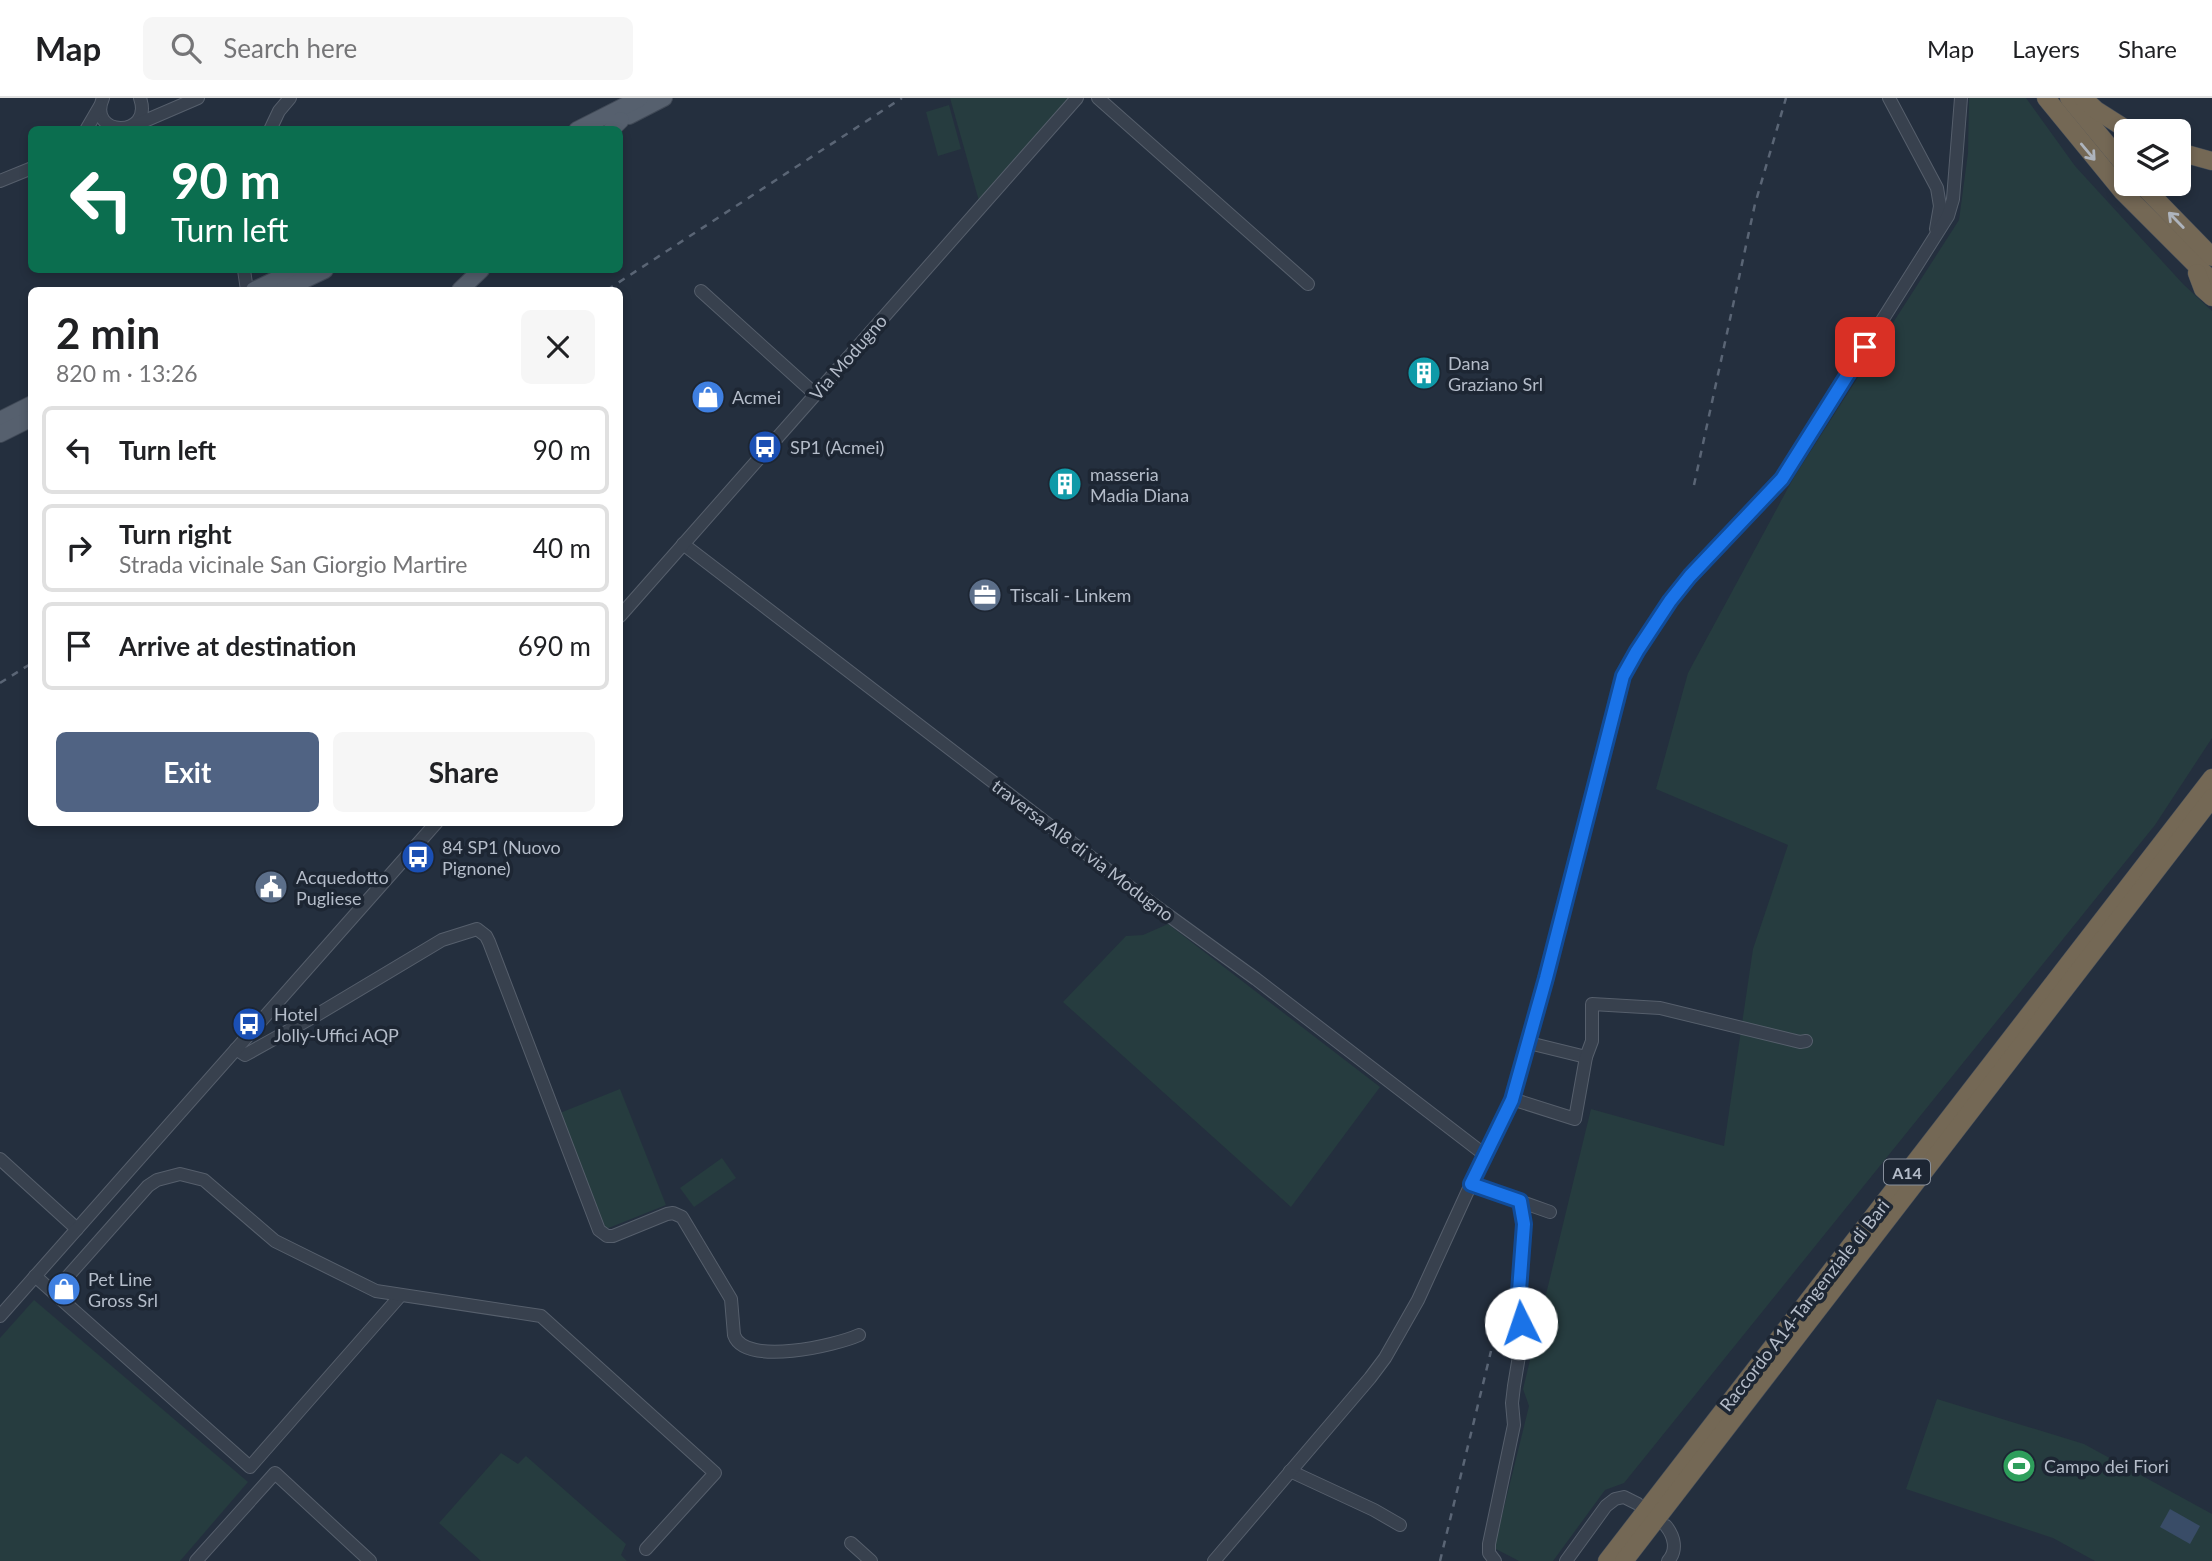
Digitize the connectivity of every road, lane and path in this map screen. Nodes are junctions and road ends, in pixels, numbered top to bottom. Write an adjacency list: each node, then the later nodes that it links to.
1 (140, 98): 14 (street); 19 (street)
2 (198, 98): 14 (street)
3 (290, 98): 21 (street)
4 (640, 98): 22 (main road)
5 (664, 98): 16 (main road)
6 (1077, 98): 44 (street, Via Modugno)
7 (1098, 98): 37 (street)
8 (1889, 98): 29 (street)
9 (1961, 98): 29 (street)
10 (2046, 98): 31 (highway, one-way to 31)
11 (2069, 98): 23 (highway)
12 (2083, 98): 15 (highway)
13 (101, 102): 17 (street); 18 (street)
14 (174, 108): 20 (street)
15 (2114, 121)
16 (616, 125)
17 (88, 126)
18 (110, 126)
19 (129, 126)
20 (131, 126)
21 (272, 126)
22 (585, 126)
23 (2114, 152)
24 (2191, 155): 25 (highway)
25 (2212, 161)
26 (28, 170): 27 (street)
27 (0, 181)
28 (2153, 196): 30 (highway, one-way to 28)
29 (1934, 235): 56 (street)
30 (2212, 257)
31 (2192, 264): 36 (highway); 43 (highway)
32 (290, 273): 38 (main road)
33 (319, 273): 39 (main road)
34 (463, 273): 40 (main road)
35 (478, 273): 41 (main road)
36 (2212, 281)
37 (1308, 284)
38 (260, 287)
39 (289, 287)
40 (452, 287)
41 (463, 287)
42 (701, 291): 44 (street)
43 (2212, 297)
44 (815, 394): 51 (street, Via Modugno)
45 (28, 406): 46 (main road)
46 (0, 420)
47 (28, 420): 49 (main road)
48 (28, 427): 50 (main road)
49 (0, 434)
50 (0, 439)
51 (683, 544): 52 (street, Via Modugno); 60 (street, traversa AI8 di via Modugno)
52 (623, 613)
53 (2211, 783): 83 (highway, Raccordo A14-Tangenziale di Bari / A14); 84 (highway, Raccordo A14-Tangenziale di Bari / A14)
54 (432, 826): 57 (street)
55 (1806, 1041): 58 (street)
56 (1529, 1043): 58 (street); 59 (street)
57 (236, 1049): 65 (street); 70 (street)
58 (1586, 1057): 59 (street)
59 (1512, 1100): 60 (street)
60 (1485, 1155): 62 (street)
61 (0, 1159): 65 (street)
62 (1471, 1184): 63 (street); 71 (street)
63 (1520, 1201): 64 (street); 81 (street)
64 (1550, 1212)
65 (77, 1229): 66 (street)
66 (35, 1276): 67 (street); 69 (street)
67 (54, 1292): 68 (street); 68 (street)
68 (401, 1295): 76 (street)
69 (0, 1315)
70 (859, 1335)
71 (1290, 1471): 73 (street); 80 (street)
72 (1638, 1504): 82 (street)
73 (1399, 1525)
74 (1666, 1526): 85 (street)
75 (851, 1543): 79 (street)
76 (646, 1549)
77 (195, 1561): 78 (street)
78 (370, 1561)
79 (871, 1561)
80 (1214, 1561)
81 (1495, 1561)
82 (1566, 1561)
83 (1607, 1561)
84 (1624, 1561)
85 (1668, 1561)

